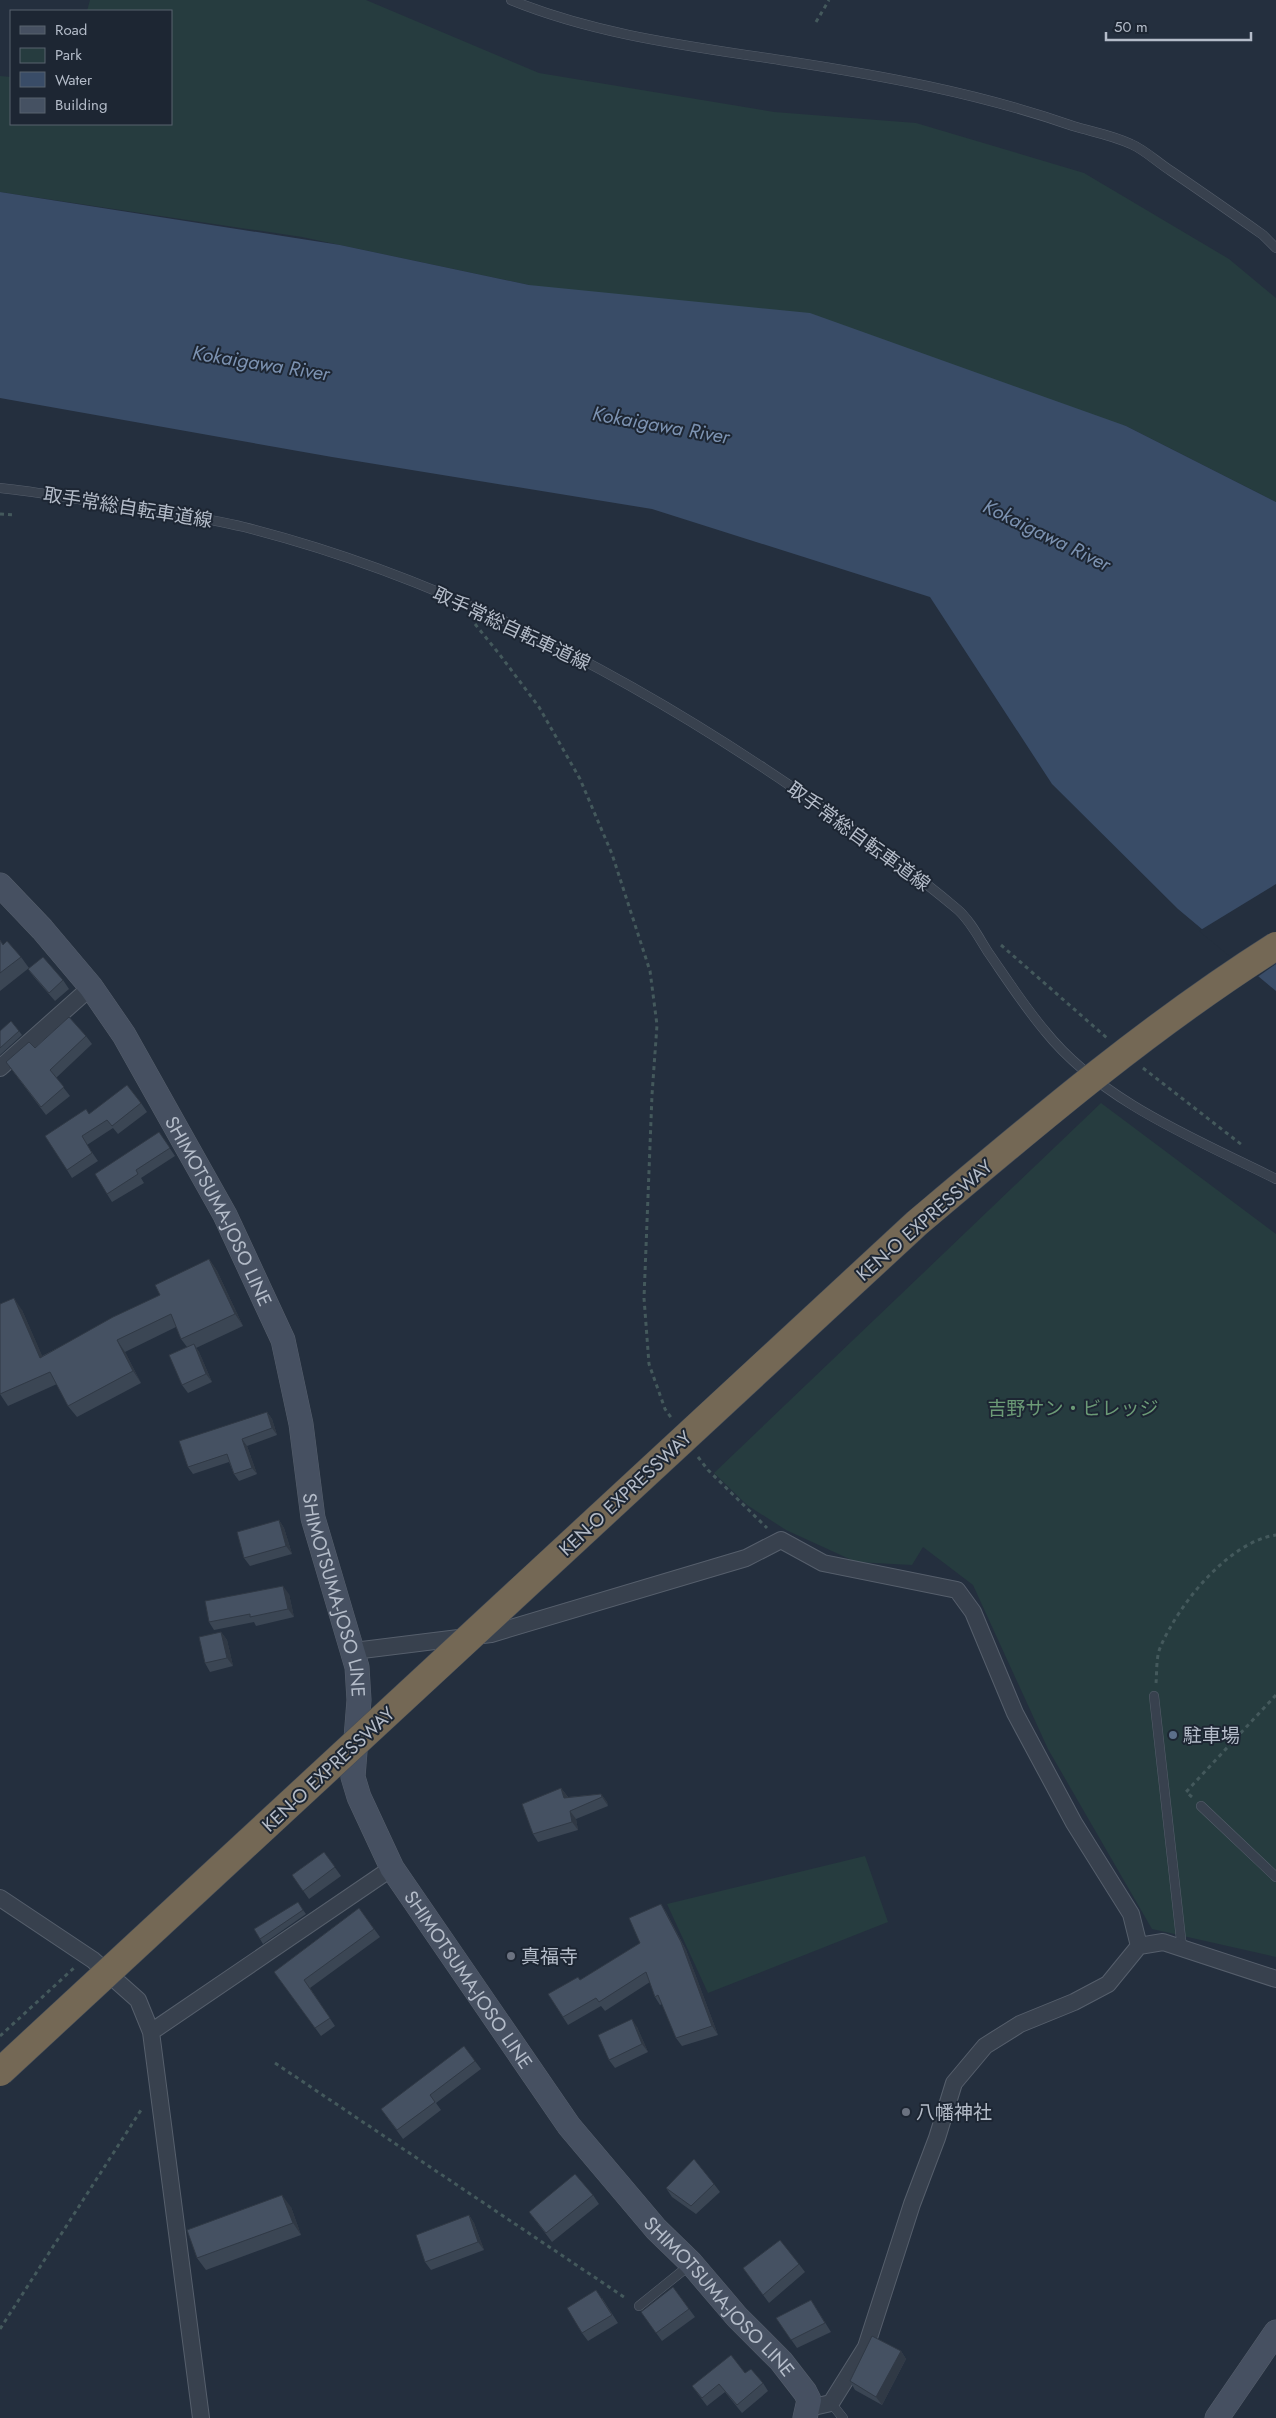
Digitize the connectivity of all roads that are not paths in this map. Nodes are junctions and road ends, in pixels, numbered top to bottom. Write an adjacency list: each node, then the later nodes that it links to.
1 (511, 0): 2 (lane)
2 (1276, 248)
3 (0, 488): 8 (lane, 取手常総自転車道線)
4 (0, 885): 6 (main road, SHIMOTSUMA-JOSO LINE)
5 (1276, 946): 19 (highway, KEN-O EXPRESSWAY, bridge)
6 (91, 987): 7 (street); 9 (main road, SHIMOTSUMA-JOSO LINE)
7 (0, 1068)
8 (1276, 1179)
9 (354, 1651): 12 (main road, SHIMOTSUMA-JOSO LINE); 15 (street)
10 (1154, 1696): 16 (lane)
11 (1201, 1806): 13 (lane)
12 (392, 1868): 18 (street); 20 (main road, SHIMOTSUMA-JOSO LINE)
13 (1276, 1877)
14 (0, 1898): 18 (street)
15 (1139, 1946): 16 (street); 23 (street)
16 (1182, 1948): 17 (street)
17 (1276, 1979)
18 (152, 2032): 24 (street)
19 (0, 2072)
20 (691, 2264): 21 (lane); 23 (main road, SHIMOTSUMA-JOSO LINE)
21 (639, 2306)
22 (1276, 2332): 26 (main road)
23 (815, 2410): 25 (lane)
24 (201, 2418)
25 (843, 2418)
26 (1217, 2418)

